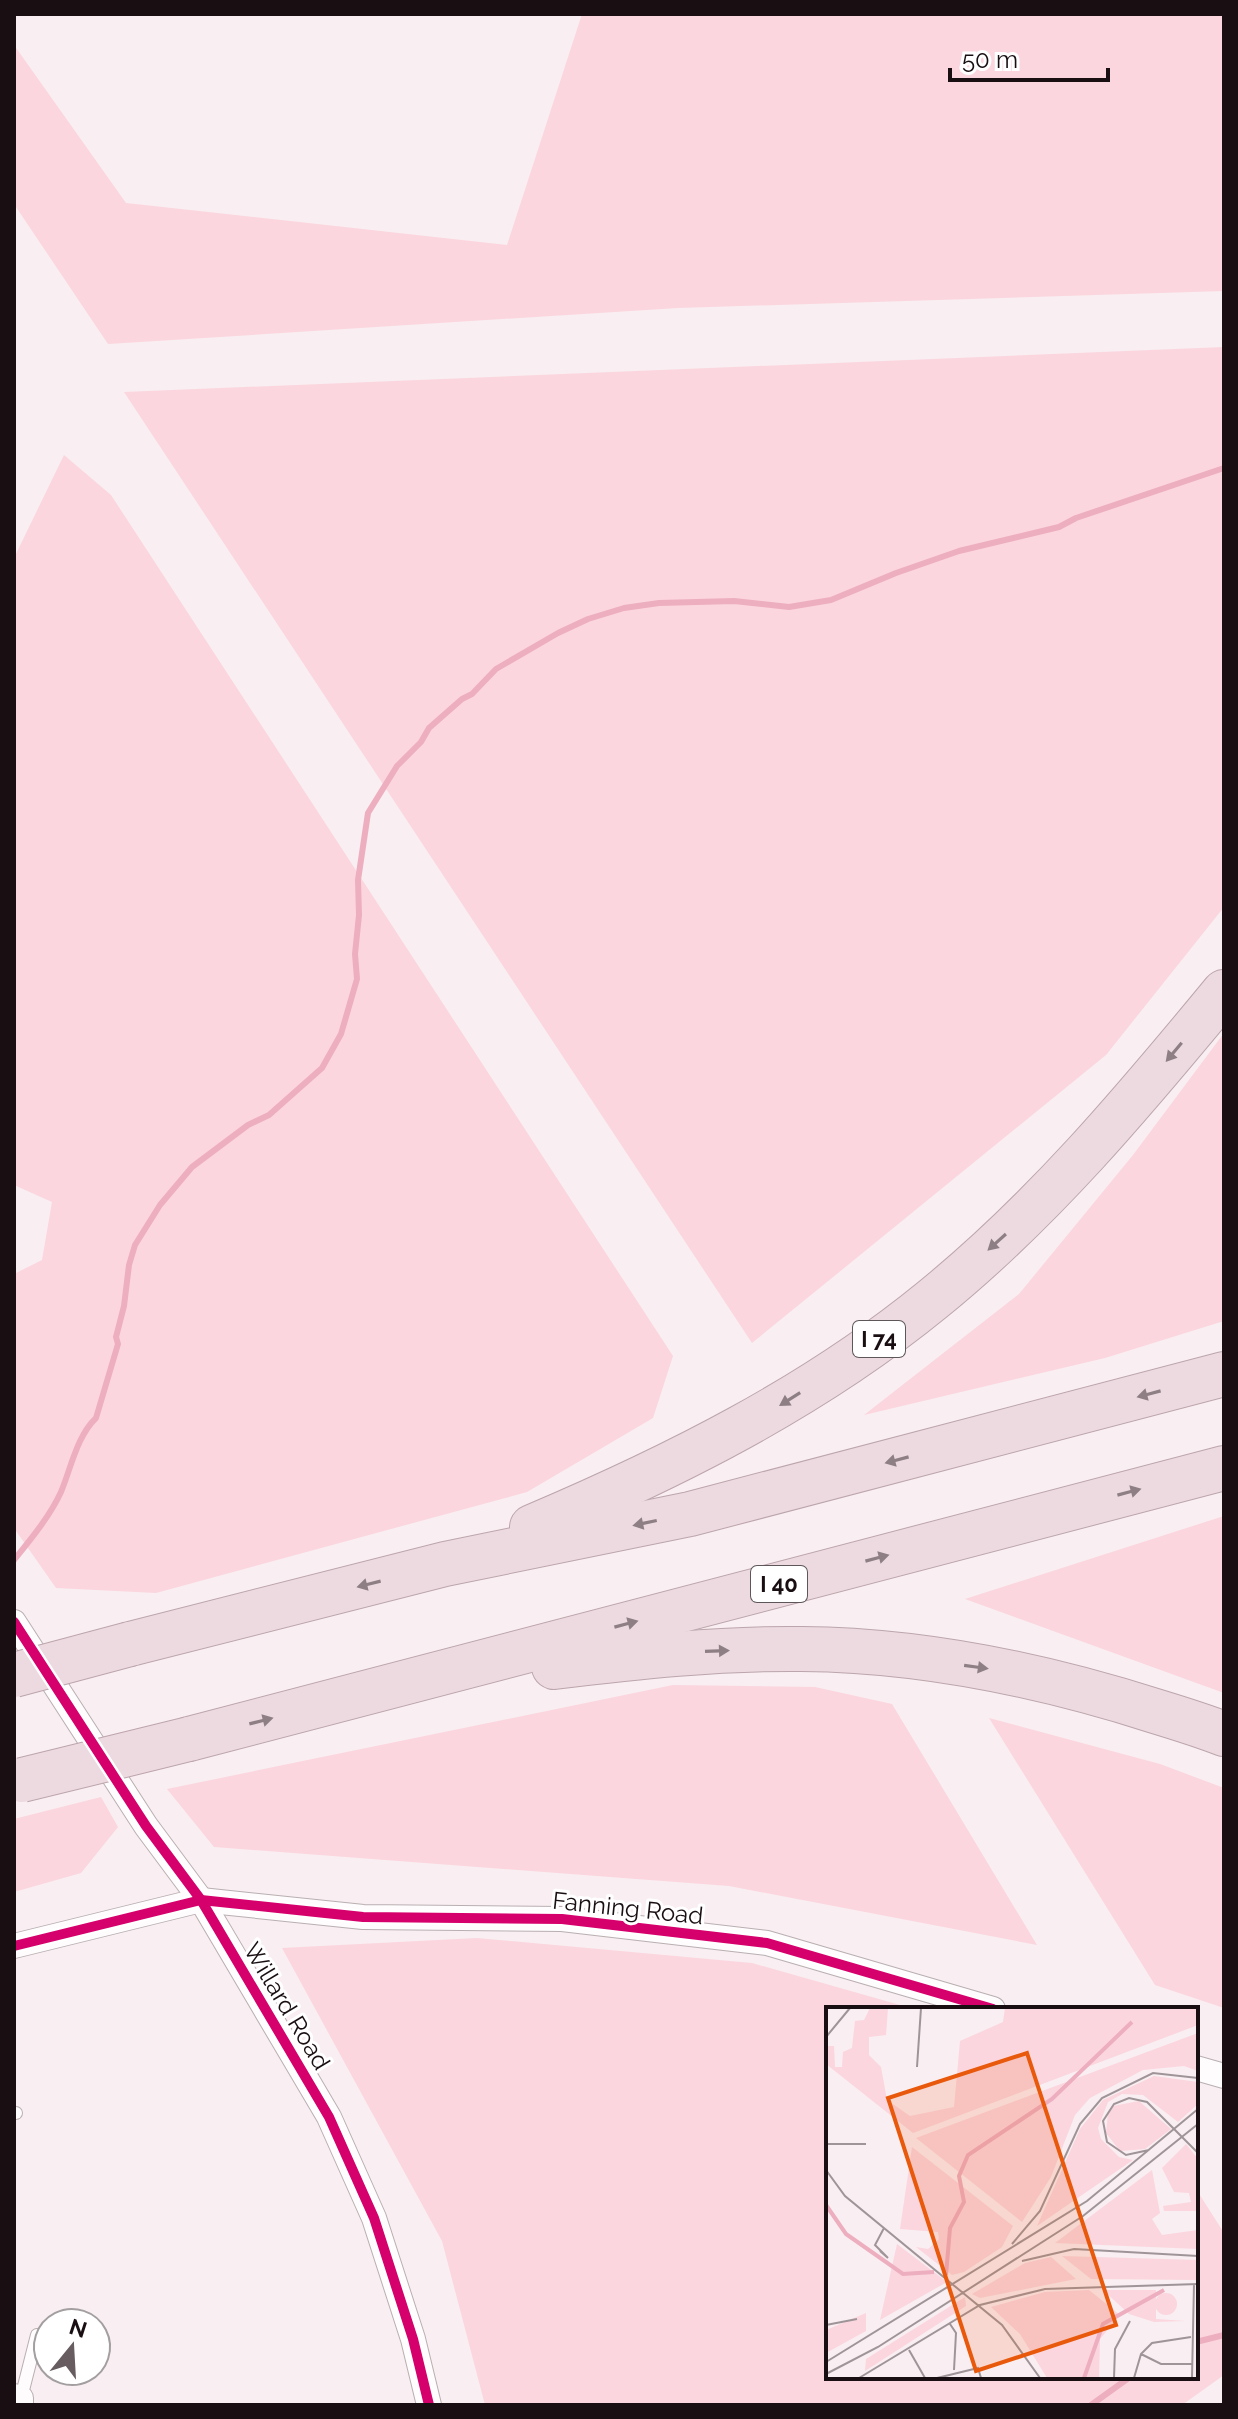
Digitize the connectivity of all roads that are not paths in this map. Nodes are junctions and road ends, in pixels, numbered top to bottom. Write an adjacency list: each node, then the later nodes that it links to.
1 (1224, 992): 4 (highway, I 74, one-way to 4)
2 (1224, 1374): 4 (highway, one-way to 4)
3 (1224, 1468): 7 (highway, I 40, one-way to 3)
4 (445, 1564): 6 (highway, one-way to 6, bridge)
5 (14, 1622): 10 (street, Willard Road)
6 (14, 1675)
7 (334, 1702): 8 (highway, one-way to 8); 9 (highway, I 40, one-way to 7, bridge)
8 (1224, 1734)
9 (18, 1781)
10 (201, 1900): 11 (street, Fanning Road); 12 (street, Fanning Road); 17 (street, Willard Road)
11 (14, 1946)
12 (986, 2007)
13 (1198, 2069): 14 (street)
14 (1224, 2076)
15 (32, 2353): 16 (lane)
16 (19, 2400)
17 (429, 2405)

